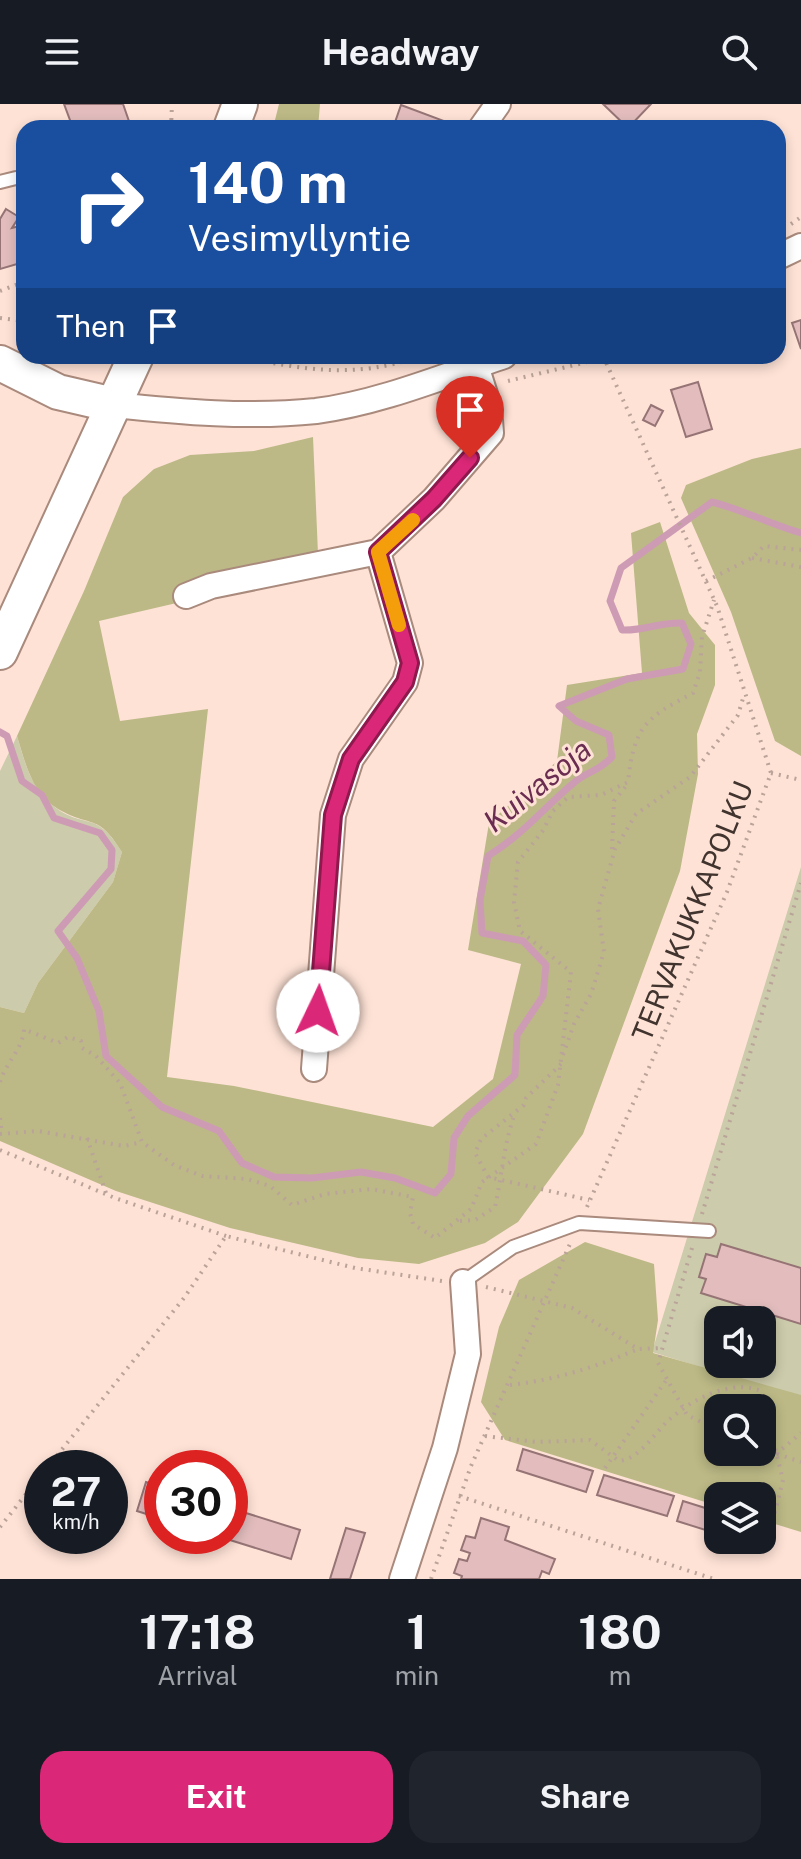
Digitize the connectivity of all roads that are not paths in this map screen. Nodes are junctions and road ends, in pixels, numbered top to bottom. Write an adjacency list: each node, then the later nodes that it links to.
1 (16, 178): 2 (lane)
2 (0, 182)
3 (0, 363): 6 (main road)
4 (132, 364): 6 (main road)
5 (477, 370): 6 (street); 7 (street)
6 (114, 405): 9 (main road)
7 (378, 552): 8 (street); 10 (street)
8 (186, 596)
9 (0, 652)
10 (314, 1069)
11 (703, 1231): 12 (lane)
12 (463, 1282): 13 (street)
13 (402, 1579)

